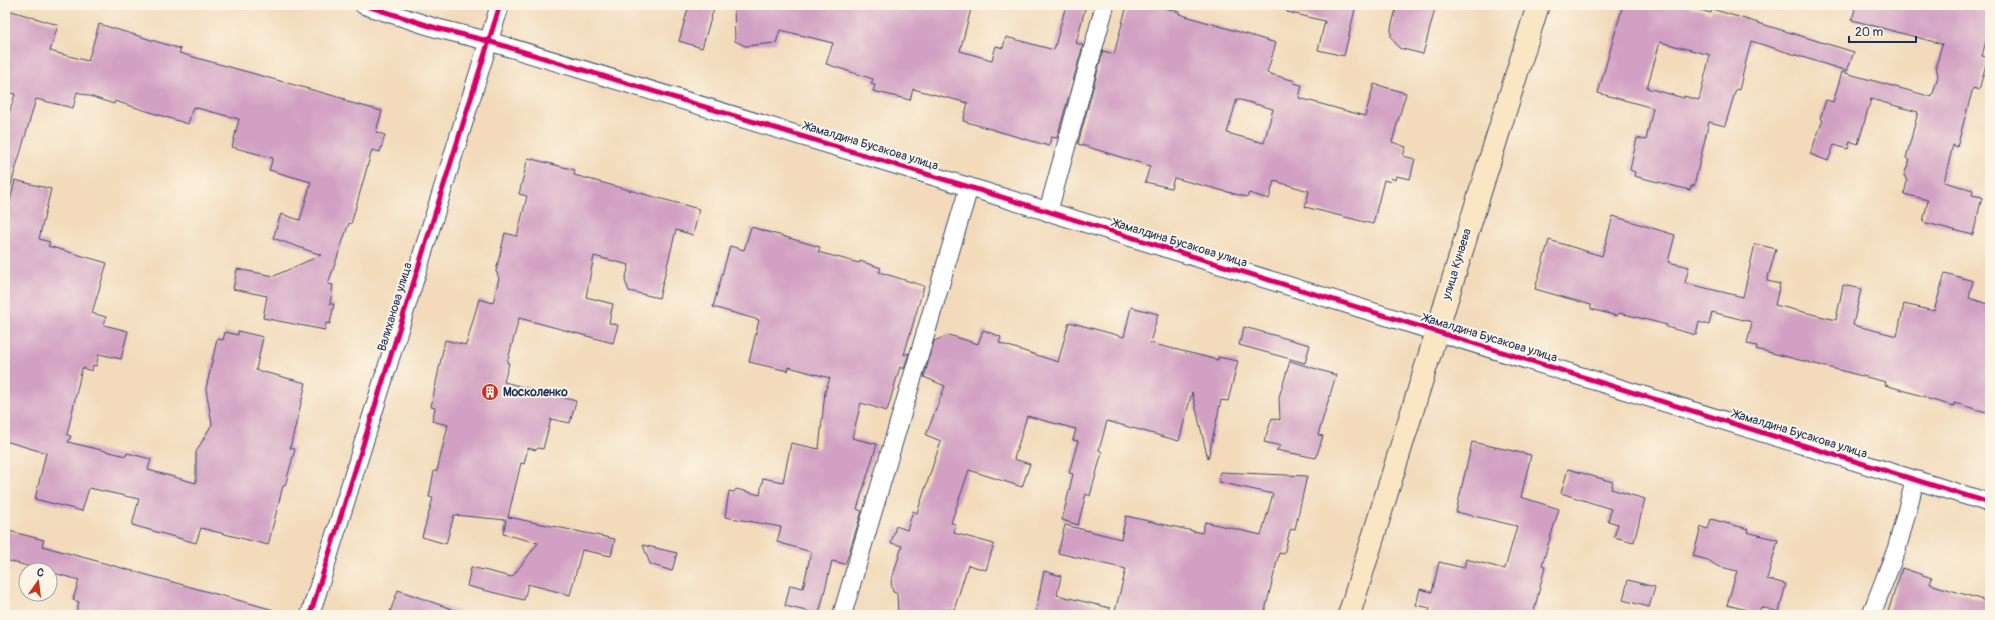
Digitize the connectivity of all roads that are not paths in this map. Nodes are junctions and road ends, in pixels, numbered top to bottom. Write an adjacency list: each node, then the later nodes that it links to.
1 (364, 5): 5 (street, Жамалдина Бусакова улица)
2 (500, 5): 5 (street, Валиханова улица)
3 (1105, 5): 7 (street)
4 (1538, 5): 8 (main road, улица Кунаева)
5 (488, 40): 6 (street, Жамалдина Бусакова улица); 11 (street, Валиханова улица)
6 (969, 187): 7 (street, Жамалдина Бусакова улица); 12 (street)
7 (1048, 212): 8 (street, Жамалдина Бусакова улица)
8 (1436, 332): 9 (street, Жамалдина Бусакова улица); 13 (main road, улица Кунаева)
9 (1915, 480): 10 (street, Жамалдина Бусакова улица); 14 (street)
10 (1990, 503)
11 (310, 615)
12 (842, 615)
13 (1349, 615)
14 (1871, 615)

